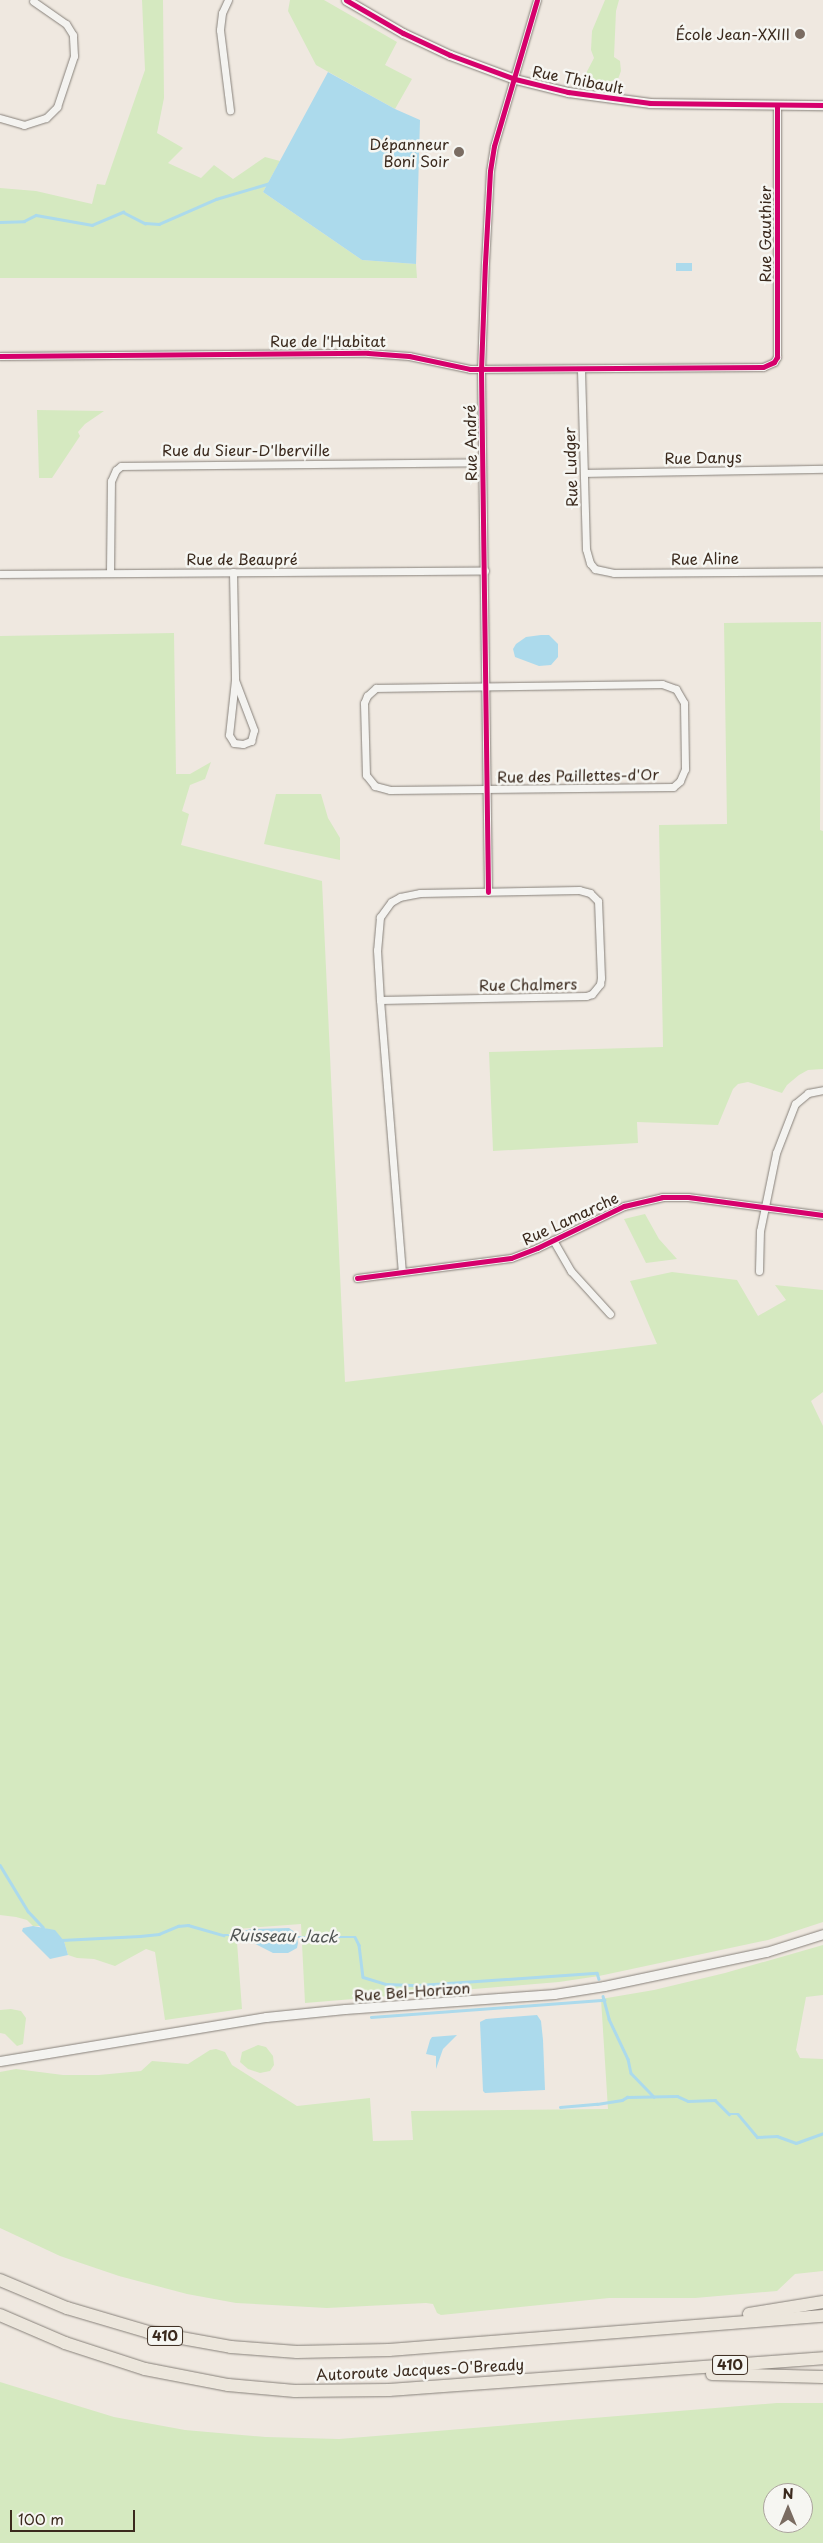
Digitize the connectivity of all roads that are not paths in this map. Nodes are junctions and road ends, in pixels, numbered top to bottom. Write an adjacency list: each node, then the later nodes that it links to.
1 (228, 0): 8 (street)
2 (346, 0): 5 (street, Rue Thibault)
3 (537, 0): 5 (street, Rue André)
4 (32, 1): 9 (street)
5 (515, 79): 6 (street, Rue Thibault); 12 (street, Rue André)
6 (777, 105): 7 (street, Rue Thibault); 11 (street, Rue Gauthier)
7 (823, 105)
8 (230, 110)
9 (0, 118)
10 (0, 356): 12 (street, Rue de l'Habitat)
11 (774, 362): 13 (street, Rue de l'Habitat)
12 (481, 370): 13 (street, Rue de l'Habitat); 14 (street, Rue André)
13 (581, 370): 16 (street, Rue Ludger)
14 (482, 462): 18 (street, Rue André); 21 (street, Rue du Sieur-D'Iberville)
15 (823, 470): 16 (street, Rue Danys)
16 (584, 473): 17 (street, Rue Ludger)
17 (590, 563): 19 (street, Rue Aline)
18 (485, 571): 20 (street, Rue de Beaupré); 24 (street, Rue André)
19 (823, 571)
20 (233, 572): 21 (street, Rue de Beaupré); 23 (street)
21 (110, 573): 22 (street, Rue de Beaupré)
22 (0, 574)
23 (236, 680): 23 (street)
24 (485, 685): 25 (street, Rue André); 25 (street); 25 (street, Rue des Paillettes-d'Or)
25 (486, 790): 26 (street, Rue André)
26 (488, 892): 27 (street, Rue Chalmers); 27 (street, Rue Chalmers)
27 (380, 1000): 33 (street, Rue Chalmers)
28 (823, 1090): 29 (street)
29 (764, 1207): 30 (street, Rue Lamarche); 31 (street, Rue Lamarche); 32 (street)
30 (823, 1215)
31 (553, 1240): 33 (street, Rue Lamarche); 35 (street)
32 (759, 1271)
33 (402, 1272): 34 (street, Rue Lamarche)
34 (357, 1278)
35 (610, 1314)
36 (823, 1934): 37 (street, Rue Bel-Horizon)
37 (0, 2061)
38 (0, 2280): 42 (highway, Autoroute Jacques-O'Bready / 410)
39 (823, 2302): 42 (highway)
40 (0, 2315): 44 (highway, Autoroute Jacques-O'Bready / 410)
41 (823, 2316): 42 (highway, Autoroute Jacques-O'Bready / 410)
42 (664, 2328)
43 (823, 2358): 44 (highway, Autoroute Jacques-O'Bready / 410)
44 (637, 2372): 45 (highway)
45 (823, 2377)

